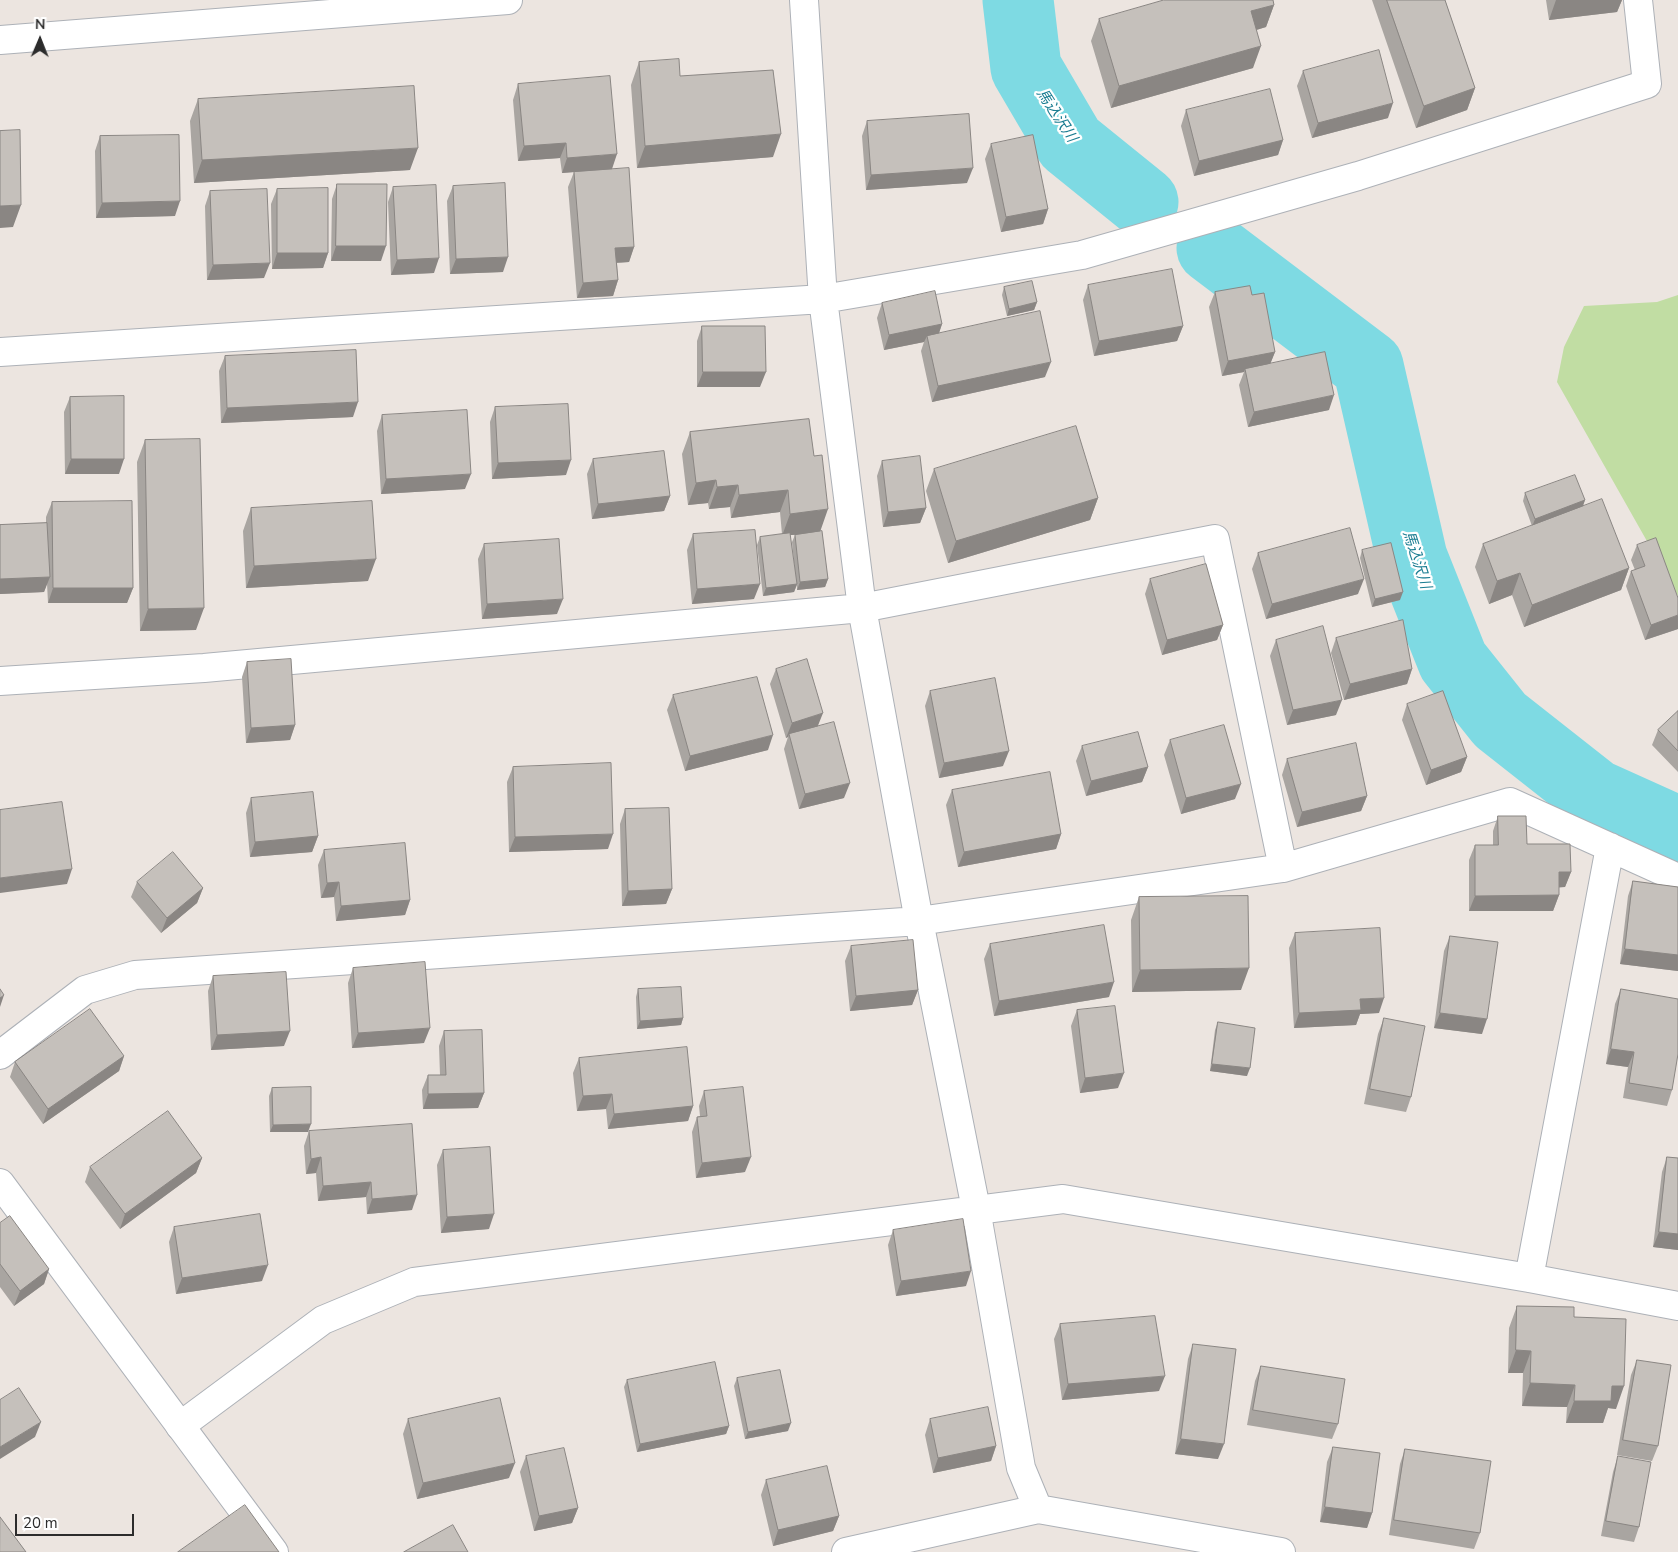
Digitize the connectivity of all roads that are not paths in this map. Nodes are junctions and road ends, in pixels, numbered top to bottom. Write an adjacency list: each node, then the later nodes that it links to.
1 (508, 0): 4 (street)
2 (804, 0): 5 (street)
3 (1638, 0): 5 (street)
4 (0, 40)
5 (823, 299): 6 (street); 7 (street)
6 (0, 352)
7 (862, 608): 8 (street); 10 (street); 12 (street)
8 (0, 681)
9 (1610, 847): 10 (street); 11 (street); 16 (street)
10 (1283, 868): 12 (street)
11 (1678, 878)
12 (919, 920): 13 (street); 15 (street)
13 (0, 1055)
14 (0, 1183): 18 (street)
15 (976, 1209): 16 (street); 18 (street); 19 (street)
16 (1529, 1278): 17 (street)
17 (1678, 1306)
18 (180, 1426): 20 (street)
19 (1038, 1509): 21 (street); 22 (street)
20 (274, 1552)
21 (846, 1552)
22 (1281, 1552)

